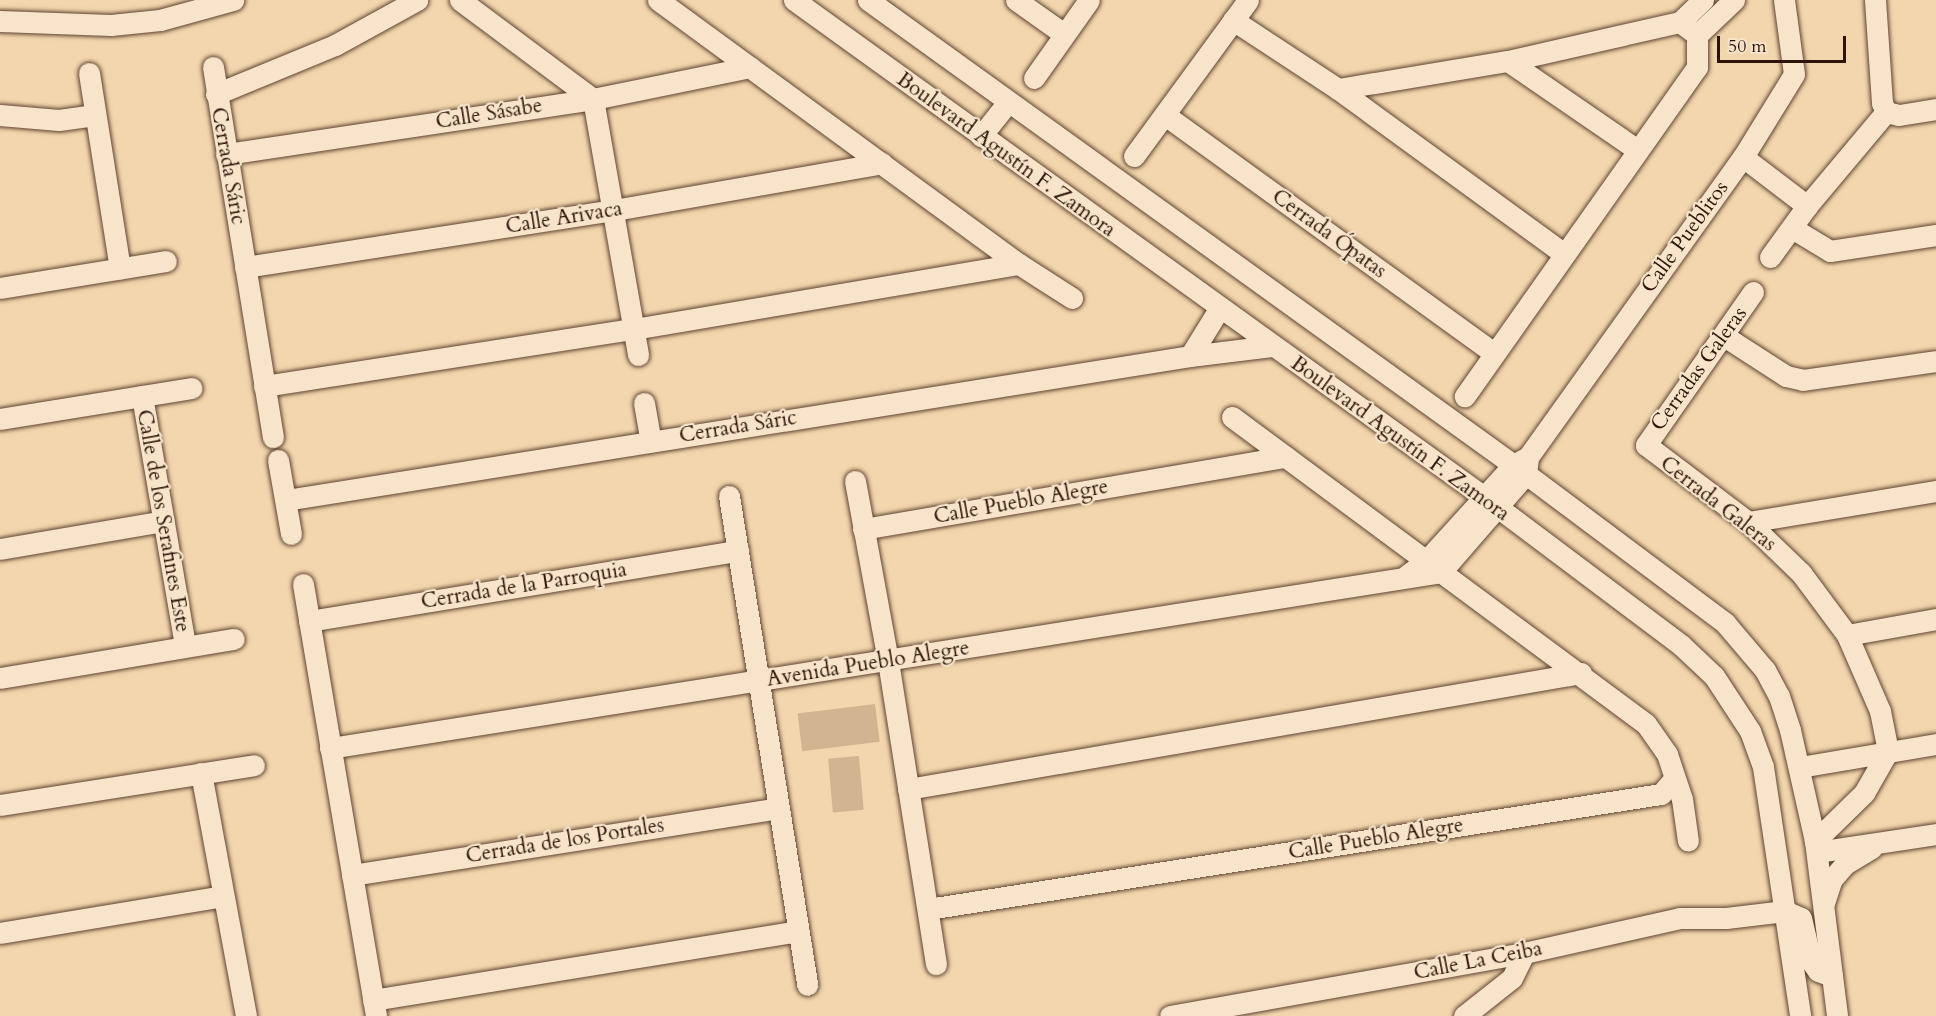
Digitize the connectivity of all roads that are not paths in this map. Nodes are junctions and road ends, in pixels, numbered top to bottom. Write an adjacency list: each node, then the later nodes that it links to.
1 (233, 0): 15 (street)
2 (417, 0): 25 (street, Cerrada Sáric)
3 (460, 0): 26 (street)
4 (658, 0): 20 (street)
5 (794, 0): 33 (street, Boulevard Agustín F. Zamora)
6 (868, 0): 27 (street)
7 (1016, 0): 17 (street)
8 (1089, 0): 17 (street)
9 (1248, 0): 14 (street)
10 (1703, 0): 16 (street)
11 (1734, 0): 18 (street)
12 (1784, 0): 37 (street, Calle Pueblitos)
13 (1875, 0): 29 (street)
14 (1233, 20): 24 (street); 31 (street)
15 (0, 21)
16 (1680, 22): 18 (street); 19 (street)
17 (1064, 34): 23 (street)
18 (1697, 35): 34 (street)
19 (1508, 61): 24 (street); 34 (street)
20 (750, 67): 26 (street, Calle Sásabe); 38 (street)
21 (213, 68): 25 (street)
22 (89, 73): 30 (street)
23 (1034, 78)
24 (1338, 89): 43 (street)
25 (216, 94): 35 (street, Cerrada Sáric)
26 (593, 99): 35 (street, Calle Sásabe); 40 (street)
27 (1008, 102): 33 (street); 72 (street)
28 (1936, 109): 29 (street)
29 (1886, 112): 39 (street)
30 (94, 115): 32 (street); 48 (street)
31 (1165, 115): 36 (street); 56 (street, Cerrada Ópatas)
32 (0, 116)
33 (981, 136): 52 (street, Boulevard Agustín F. Zamora)
34 (1636, 149): 43 (street)
35 (226, 154): 47 (street, Cerrada Sáric)
36 (1134, 156)
37 (1743, 157): 39 (street); 72 (street, Calle Pueblitos)
38 (882, 163): 40 (street, Calle Arivaca); 46 (street)
39 (1807, 206): 41 (street)
40 (614, 210): 47 (street, Calle Arivaca); 53 (street)
41 (1792, 228): 42 (street); 44 (street)
42 (1936, 235)
43 (1564, 254): 56 (street)
44 (1770, 257)
45 (166, 261): 48 (street)
46 (1019, 264): 51 (street); 53 (street)
47 (245, 267): 60 (street, Cerrada Sáric)
48 (120, 269): 49 (street)
49 (0, 288)
50 (1753, 292): 54 (street, Cerradas Galeras)
51 (1072, 298)
52 (1219, 309): 55 (street, Boulevard Agustín F. Zamora); 58 (street)
53 (634, 329): 57 (street); 60 (street)
54 (1724, 336): 59 (street); 69 (street, Cerradas Galeras)
55 (1271, 346): 58 (street, Cerrada Sáric); 77 (street, Boulevard Agustín F. Zamora)
56 (1494, 353): 63 (street)
57 (638, 354)
58 (1190, 356): 68 (street, Cerrada Sáric)
59 (1936, 361)
60 (264, 386): 67 (street, Cerrada Sáric)
61 (192, 388): 62 (street)
62 (142, 396): 66 (street); 78 (street, Calle de los Serafines Este)
63 (1465, 396)
64 (644, 403): 68 (street)
65 (1232, 417): 70 (street)
66 (0, 419)
67 (273, 437)
68 (651, 441): 76 (street, Cerrada Sáric)
69 (1646, 445): 79 (street, Cerrada Galeras)
70 (1286, 457): 80 (street, Calle Pueblo Alegre); 84 (street)
71 (278, 460): 76 (street)
72 (1522, 465): 77 (street, Avenida Pueblo Alegre); 99 (street)
73 (855, 481): 80 (street)
74 (1936, 491): 79 (street)
75 (729, 496): 83 (street)
76 (286, 500): 81 (street)
77 (1491, 503): 84 (street, Avenida Pueblo Alegre); 113 (street, Boulevard Agustín F. Zamora)
78 (164, 521): 82 (street); 90 (street, Calle de los Serafines Este)
79 (1748, 522): 88 (street, Cerrada Galeras)
80 (863, 530): 91 (street)
81 (291, 534)
82 (0, 549)
83 (738, 551): 87 (street, Cerrada de la Parroquia); 94 (street)
84 (1434, 567): 91 (street, Avenida Pueblo Alegre); 92 (street)
85 (303, 584): 87 (street)
86 (1936, 619): 88 (street)
87 (309, 621): 96 (street)
88 (1847, 635): 97 (street, Cerrada Galeras)
89 (234, 639): 90 (street)
90 (184, 646): 93 (street)
91 (888, 661): 94 (street, Avenida Pueblo Alegre); 102 (street)
92 (1581, 673): 101 (street); 102 (street)
93 (0, 678)
94 (760, 681): 96 (street, Avenida Pueblo Alegre); 104 (street)
95 (1936, 744): 97 (street)
96 (330, 748): 109 (street)
97 (1888, 751): 99 (street); 108 (street)
98 (254, 765): 100 (street)
99 (1800, 767): 108 (street)
100 (201, 773): 103 (street); 110 (street)
101 (1674, 779): 106 (street); 112 (street, Calle Pueblo Alegre)
102 (908, 789): 112 (street)
103 (0, 805)
104 (778, 808): 109 (street, Cerrada de los Portales); 114 (street)
105 (1936, 834): 107 (street)
106 (1688, 841)
107 (1889, 841): 108 (street); 111 (street)
108 (1816, 847): 111 (street)
109 (352, 874): 120 (street)
110 (223, 896): 115 (street); 121 (street)
111 (1823, 907): 118 (street)
112 (928, 909): 117 (street)
113 (1785, 911): 116 (street, Calle La Ceiba); 118 (street); 124 (street, Boulevard Agustín F. Zamora)
114 (798, 931): 119 (street); 120 (street)
115 (0, 933)
116 (1524, 953): 122 (street, Calle La Ceiba); 123 (street)
117 (936, 964)
118 (1832, 976): 125 (street)
119 (807, 985)
120 (375, 1008)
121 (246, 1016)
122 (1170, 1016)
123 (1464, 1016)
124 (1800, 1016)
125 (1837, 1016)

